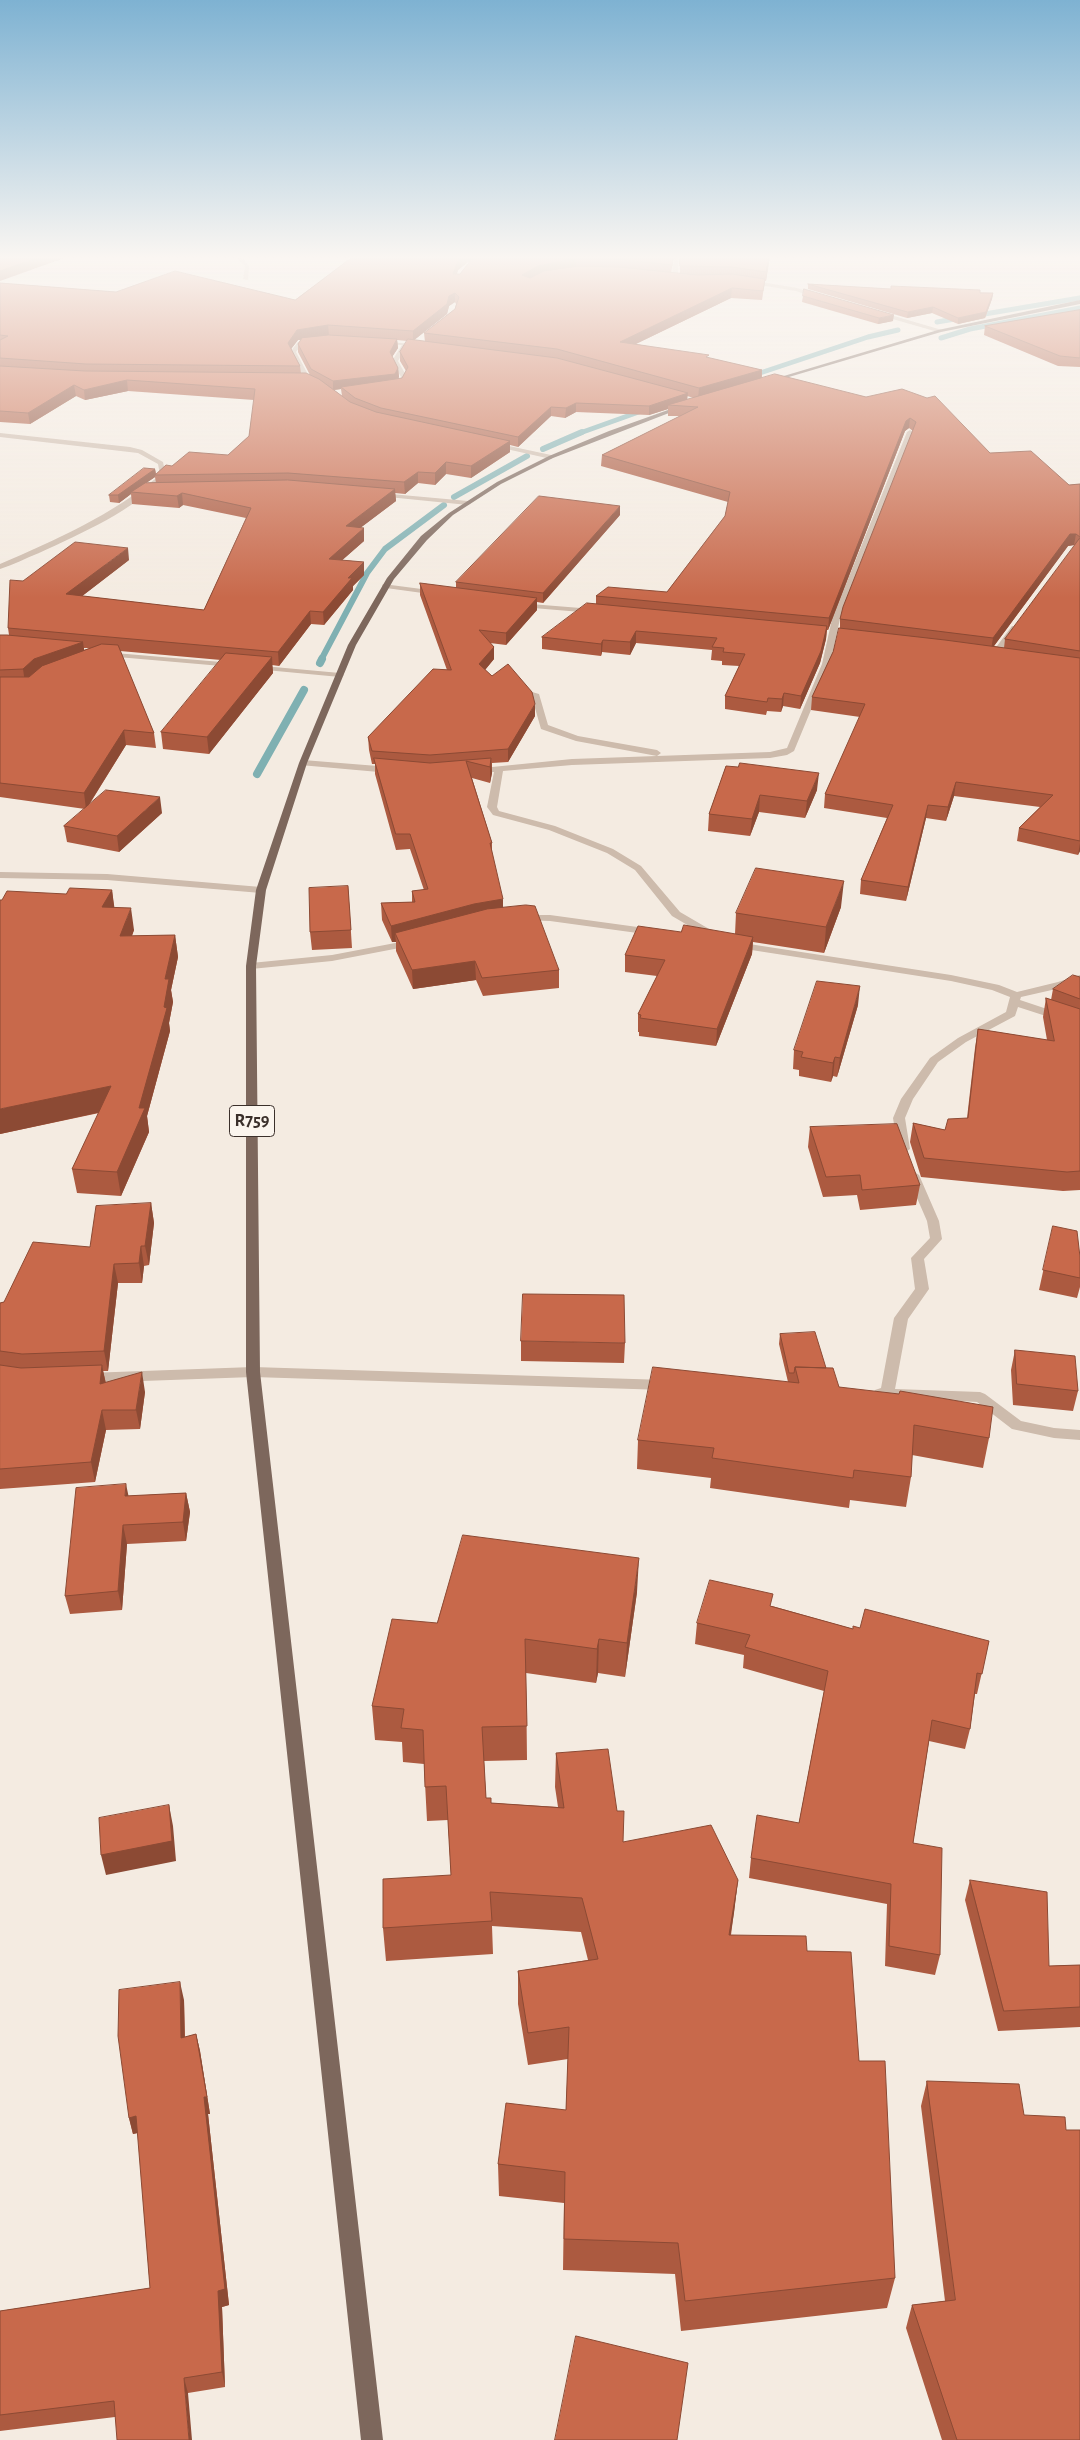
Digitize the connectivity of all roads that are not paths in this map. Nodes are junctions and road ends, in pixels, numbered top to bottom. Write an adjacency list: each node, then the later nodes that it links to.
1 (301, 370): 4 (street)
2 (399, 370): 6 (street)
3 (809, 370): 5 (main road)
4 (315, 383)
5 (755, 386)
6 (392, 387)
7 (699, 402): 11 (main road, R759)
8 (910, 432): 23 (street)
9 (0, 435): 13 (street)
10 (484, 442): 11 (street)
11 (551, 457): 15 (main road, R759)
12 (156, 490): 13 (street)
13 (146, 491): 16 (street)
14 (372, 495): 15 (street)
15 (468, 503): 17 (main road, R759)
16 (0, 567)
17 (386, 586): 18 (street); 27 (main road, R759)
18 (444, 594)
19 (511, 603): 20 (street)
20 (600, 612)
21 (1018, 624): 25 (street)
22 (824, 634): 23 (street)
23 (833, 635): 24 (street); 29 (street)
24 (842, 636)
25 (986, 653)
26 (100, 654): 27 (street)
27 (340, 675): 30 (main road, R759)
28 (535, 694): 29 (street)
29 (688, 758): 31 (street)
30 (303, 763): 32 (street); 35 (main road, R759)
31 (499, 769): 33 (street); 40 (street)
32 (402, 771)
33 (462, 772)
34 (0, 875): 35 (street)
35 (261, 890): 41 (main road, R759)
36 (507, 919): 37 (street)
37 (663, 933)
38 (692, 938): 40 (street)
39 (424, 939): 41 (street)
40 (750, 947): 43 (street)
41 (251, 966): 45 (main road, R759)
42 (1080, 978): 43 (street)
43 (1016, 998): 44 (street); 49 (street)
44 (1080, 1024)
45 (253, 1372): 46 (street); 47 (street); 51 (main road, R759)
46 (75, 1379)
47 (679, 1386)
48 (867, 1392): 49 (street)
49 (887, 1393): 50 (street)
50 (1080, 1435)
51 (372, 2440)

